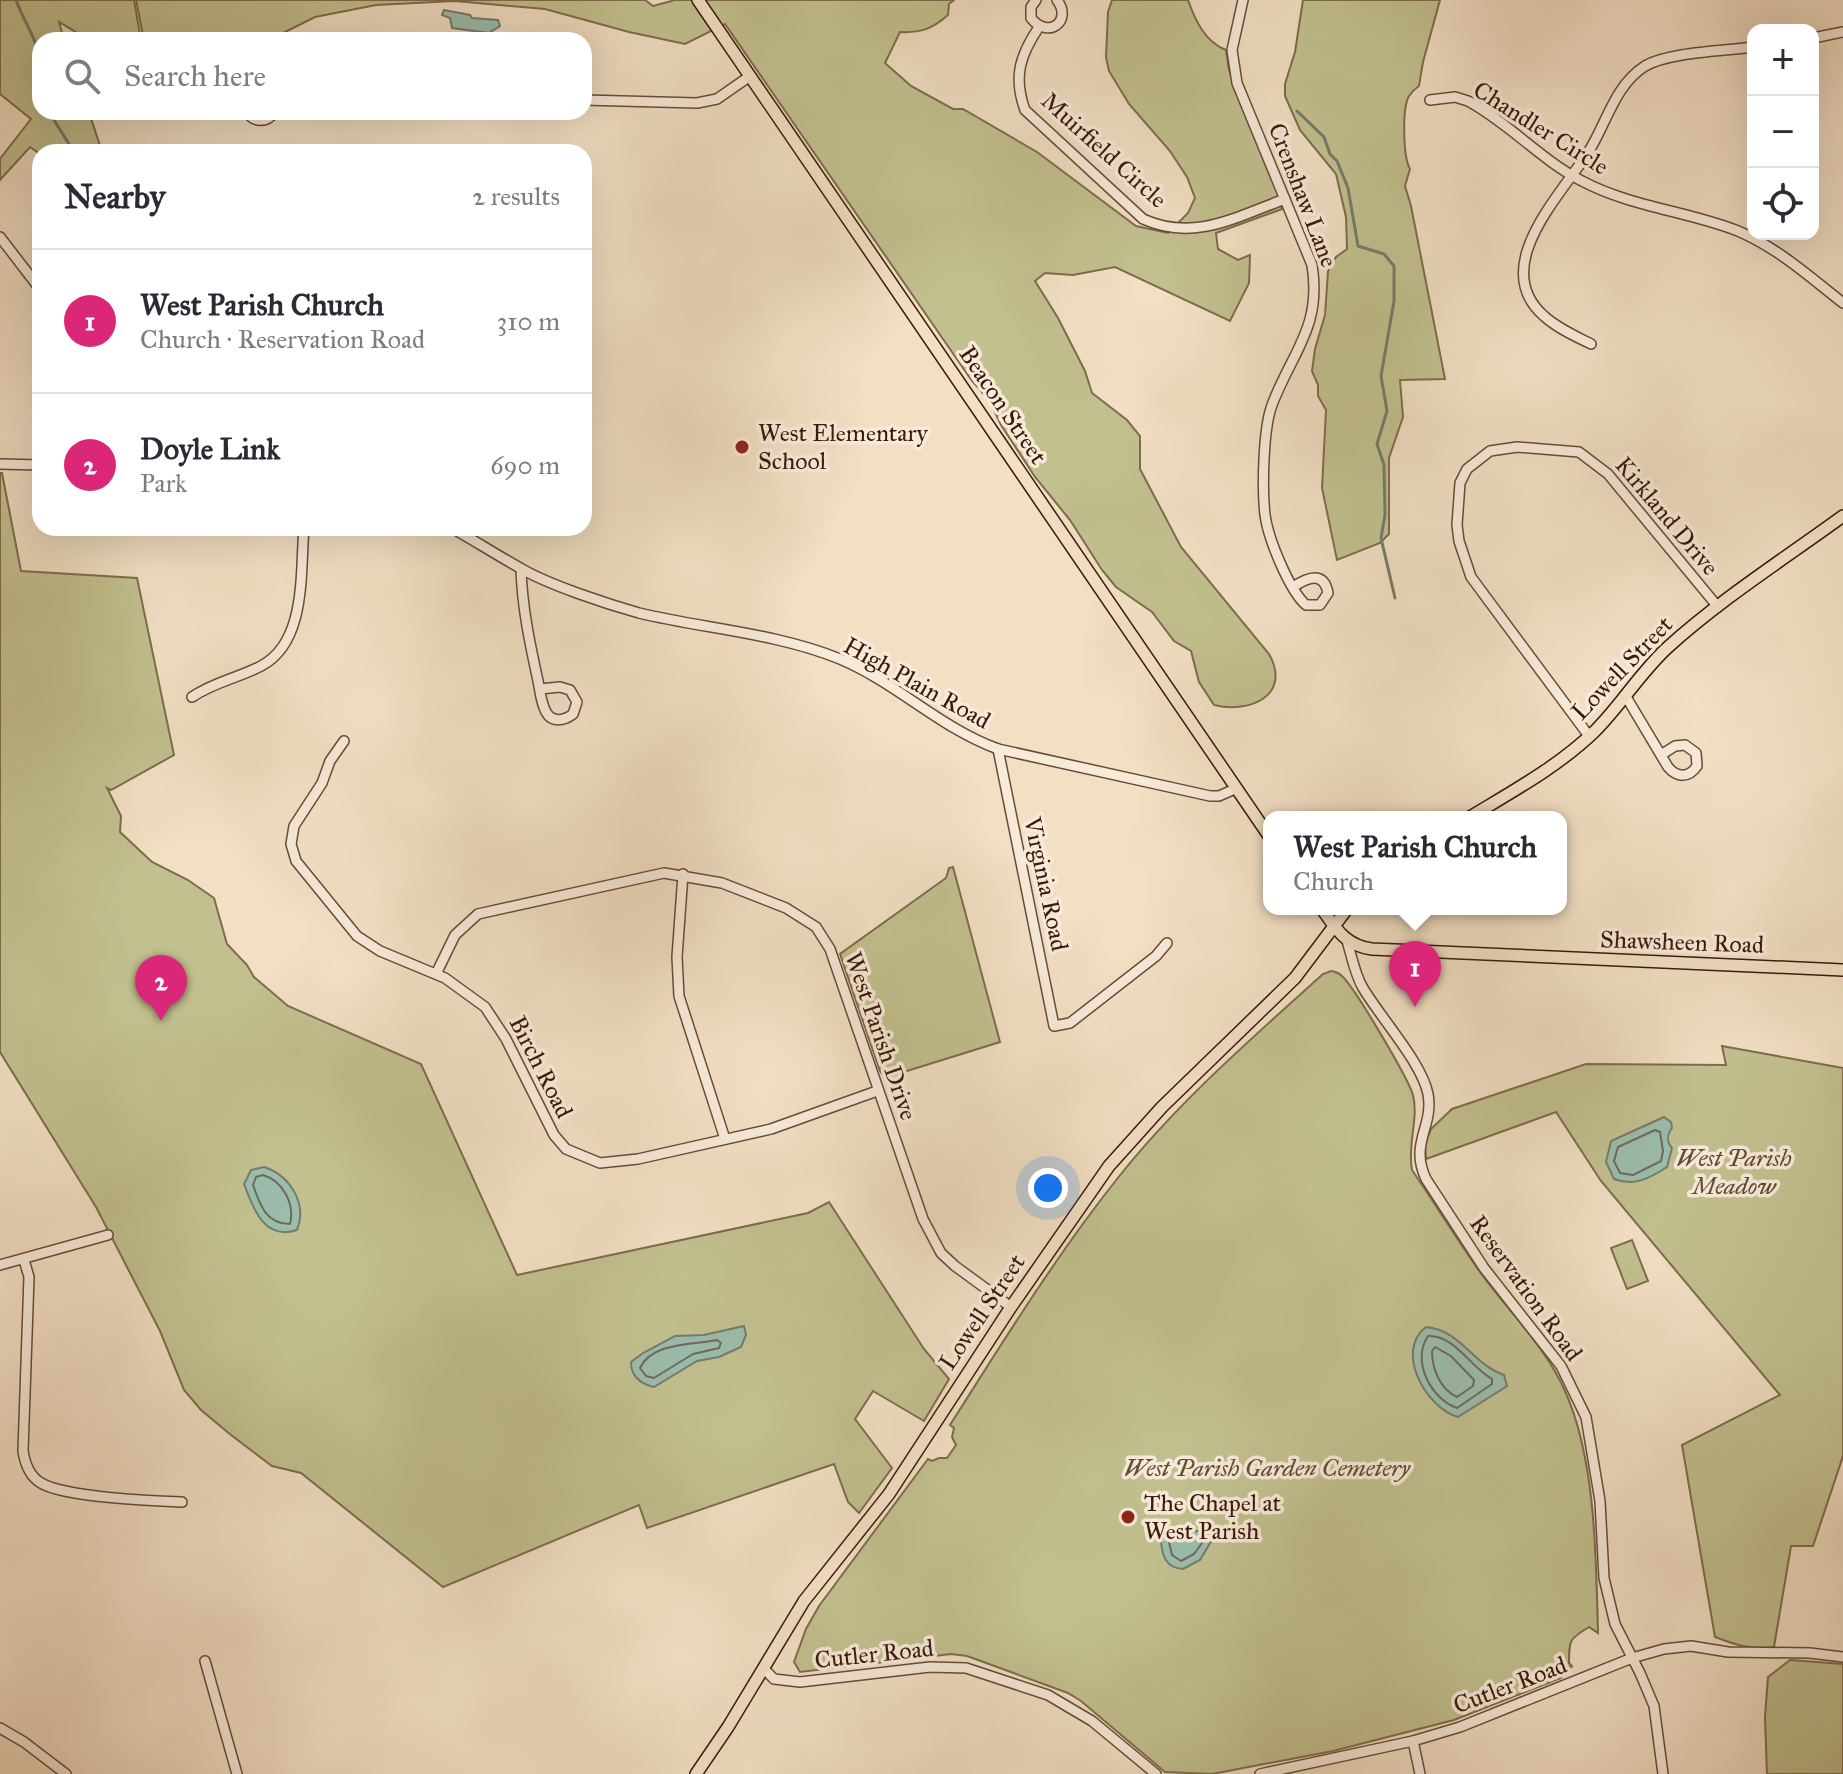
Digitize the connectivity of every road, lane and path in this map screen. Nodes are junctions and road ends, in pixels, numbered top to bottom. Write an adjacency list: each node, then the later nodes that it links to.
1 (698, 0): 9 (main road, Beacon Street)
2 (1036, 0): 5 (street)
3 (1057, 0): 5 (street, Muirfield Circle)
4 (1243, 0): 13 (street, Crenshaw Lane)
5 (1039, 27): 13 (street, Muirfield Circle)
6 (1843, 32): 7 (street)
7 (1819, 37)
8 (1747, 48): 12 (street)
9 (750, 76): 10 (street); 33 (main road, Beacon Street)
10 (592, 100)
11 (1430, 100): 12 (street, Chandler Circle)
12 (1572, 176): 16 (street, Chandler Circle); 17 (street)
13 (1285, 199): 24 (street, Crenshaw Lane)
14 (0, 237): 15 (street)
15 (32, 279)
16 (1843, 303)
17 (1591, 344)
18 (0, 464): 19 (street)
19 (32, 465)
20 (1843, 516): 25 (main road, Lowell Street)
21 (303, 536): 28 (street)
22 (465, 536): 23 (street, High Plain Road)
23 (521, 569): 26 (street); 31 (street, High Plain Road)
24 (1293, 587)
25 (1718, 607): 27 (main road, Lowell Street); 29 (street, Kirkland Drive)
26 (540, 689): 26 (street)
27 (1625, 695): 29 (main road, Lowell Street); 32 (street)
28 (192, 697)
29 (1589, 736): 34 (main road, Lowell Street)
30 (344, 741): 43 (street, Birch Road)
31 (998, 749): 33 (street, High Plain Road); 41 (street, Virginia Road)
32 (1661, 755)
33 (1235, 789): 35 (main road, Beacon Street)
34 (1480, 811)
35 (1263, 828)
36 (683, 874): 43 (street, West Parish Drive); 44 (street, West Parish Drive); 45 (street)
37 (1326, 915): 39 (main road)
38 (1343, 915): 39 (main road, Lowell Street)
39 (1335, 927): 40 (main road); 49 (main road, Lowell Street)
40 (1347, 941): 42 (main road, Shawsheen Road); 52 (street, Reservation Road)
41 (1167, 943)
42 (1843, 970)
43 (436, 974): 45 (street, Birch Road)
44 (877, 1091): 45 (street, Birch Road); 49 (street, West Parish Drive)
45 (725, 1139)
46 (108, 1235): 47 (street)
47 (24, 1260): 48 (street); 50 (street)
48 (0, 1265)
49 (1011, 1307): 54 (main road, Lowell Street)
50 (182, 1502)
51 (1843, 1657): 52 (street)
52 (1632, 1658): 56 (street, Cutler Road); 63 (street, Reservation Road)
53 (205, 1661): 58 (street)
54 (763, 1668): 59 (main road, Lowell Street); 60 (street, Cutler Road)
55 (0, 1728): 57 (street)
56 (1413, 1741): 61 (street, Cutler Road); 62 (street)
57 (66, 1774)
58 (237, 1774)
59 (696, 1774)
60 (1156, 1774)
61 (1260, 1774)
62 (1420, 1774)
63 (1663, 1774)

